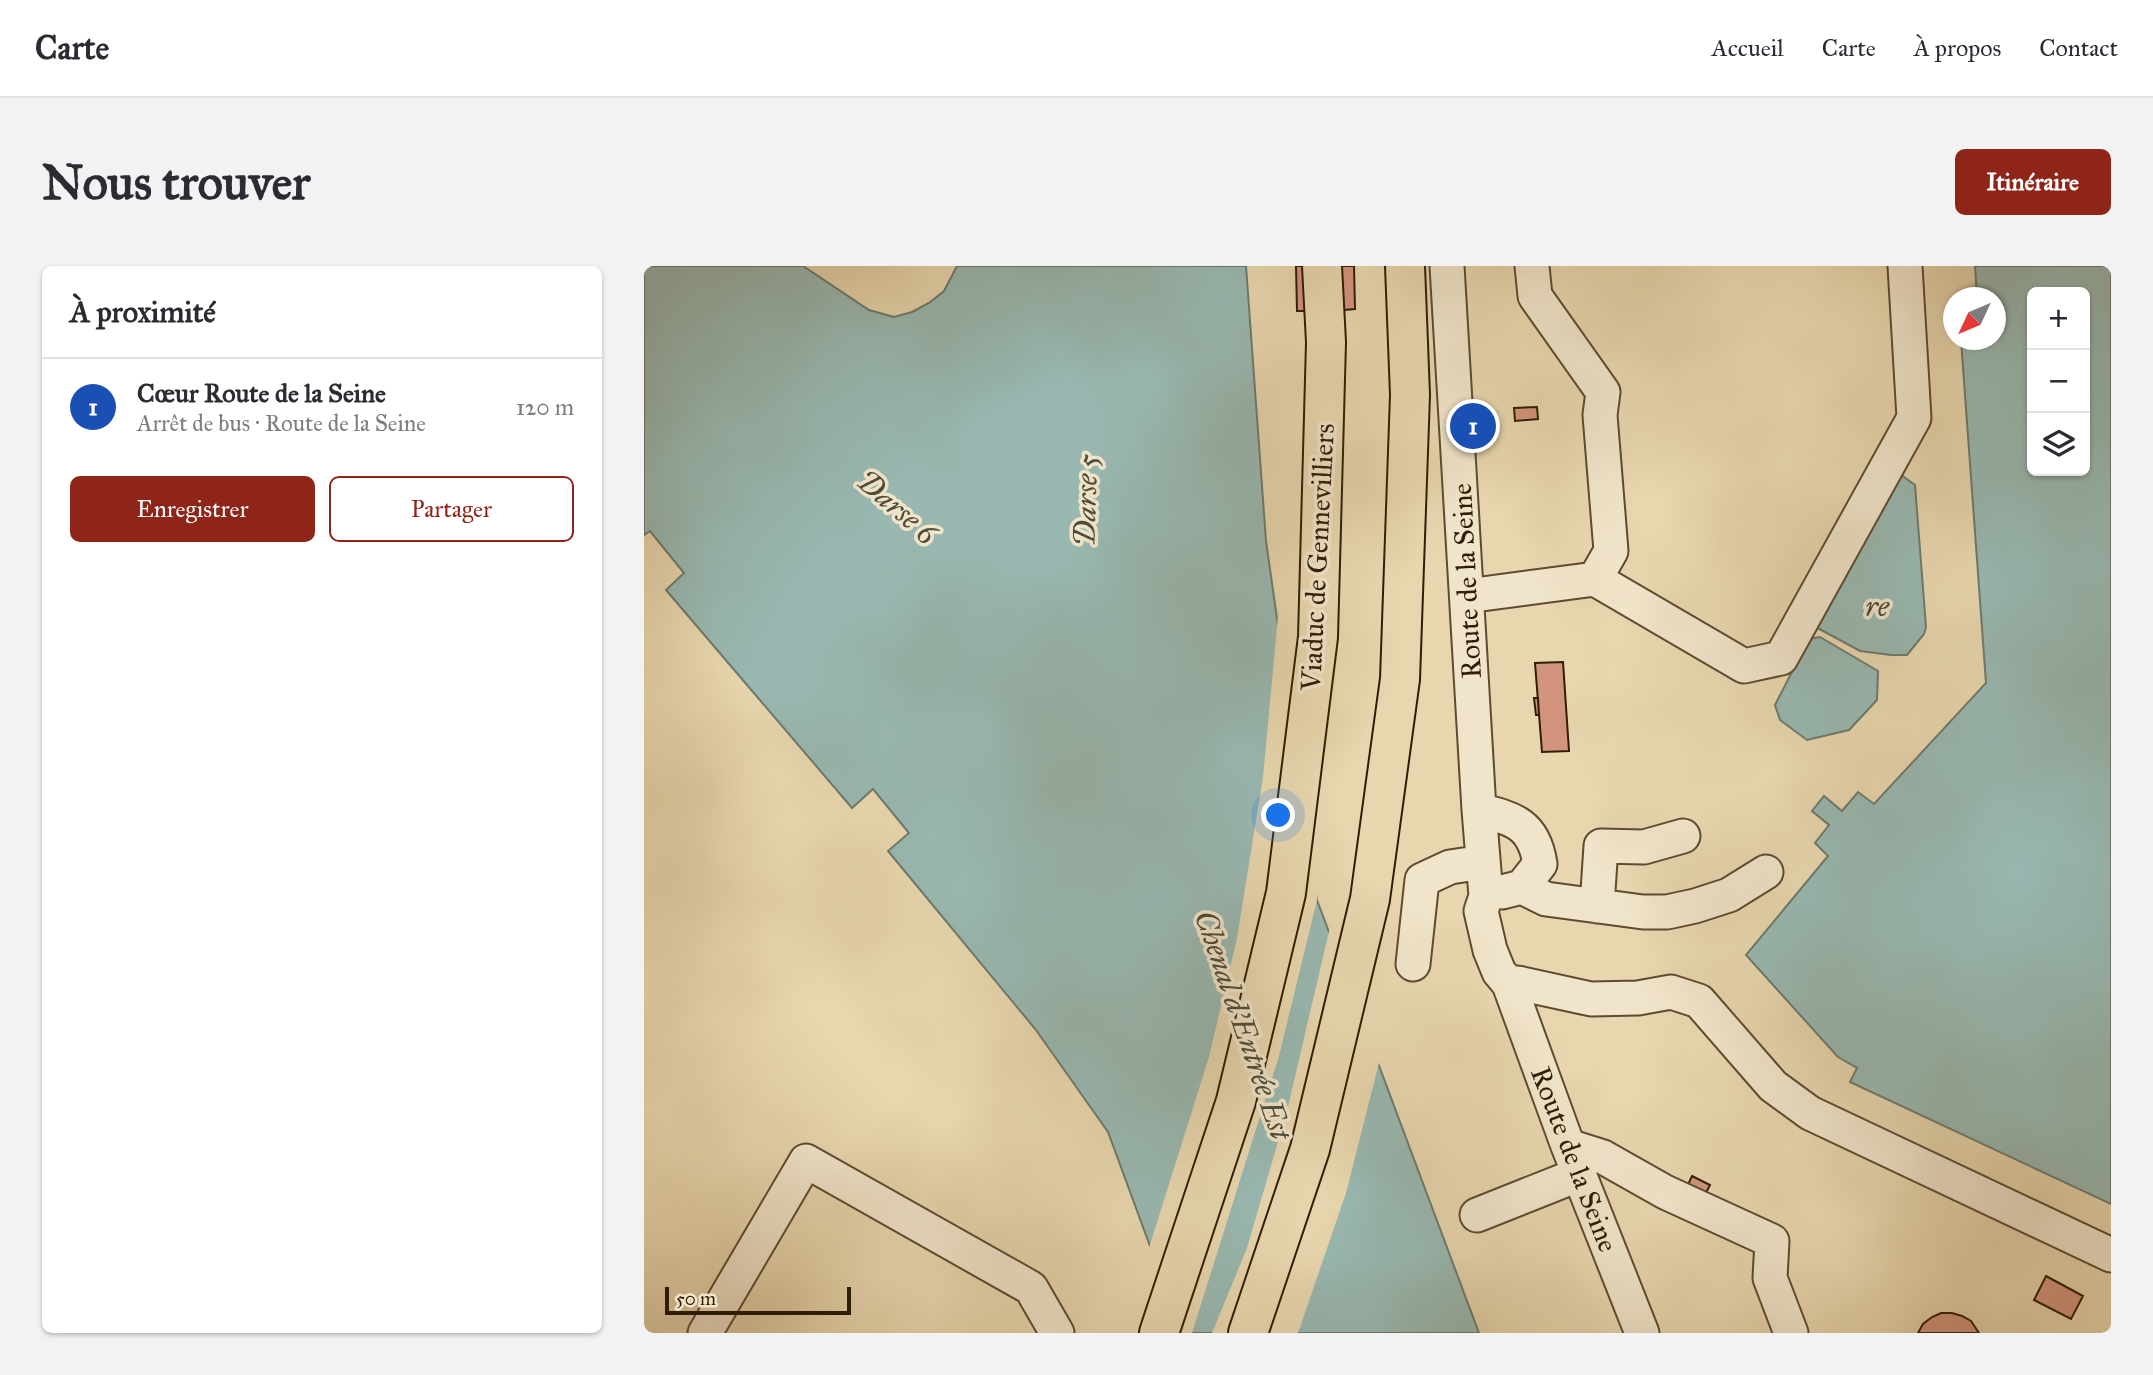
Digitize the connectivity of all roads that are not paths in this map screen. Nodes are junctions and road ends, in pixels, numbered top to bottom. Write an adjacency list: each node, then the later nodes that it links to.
1 (1322, 266): 24 (highway, Viaduc de Gennevilliers)
2 (1405, 266): 25 (highway)
3 (1447, 266): 9 (street, Route de la Seine)
4 (1511, 266): 7 (street)
5 (1532, 266): 7 (street)
6 (1905, 266): 8 (street)
7 (1600, 415): 8 (street)
8 (1595, 579): 9 (street)
9 (1468, 596): 10 (street, Route de la Seine)
10 (1479, 810): 12 (street, Route de la Seine); 14 (street)
11 (1683, 836): 16 (street)
12 (1483, 862): 15 (street, Route de la Seine); 17 (street)
13 (1766, 872): 16 (street)
14 (1522, 887): 15 (street); 16 (street)
15 (1486, 896): 18 (street, Route de la Seine)
16 (1597, 906)
17 (1413, 964)
18 (1514, 984): 19 (street, Route de la Seine); 21 (street)
19 (1574, 1160): 20 (street); 26 (street, Route de la Seine); 27 (street)
20 (1477, 1215)
21 (2111, 1255)
22 (705, 1333): 23 (street)
23 (1057, 1333)
24 (1159, 1333)
25 (1248, 1333)
26 (1642, 1333)
27 (1791, 1333)

